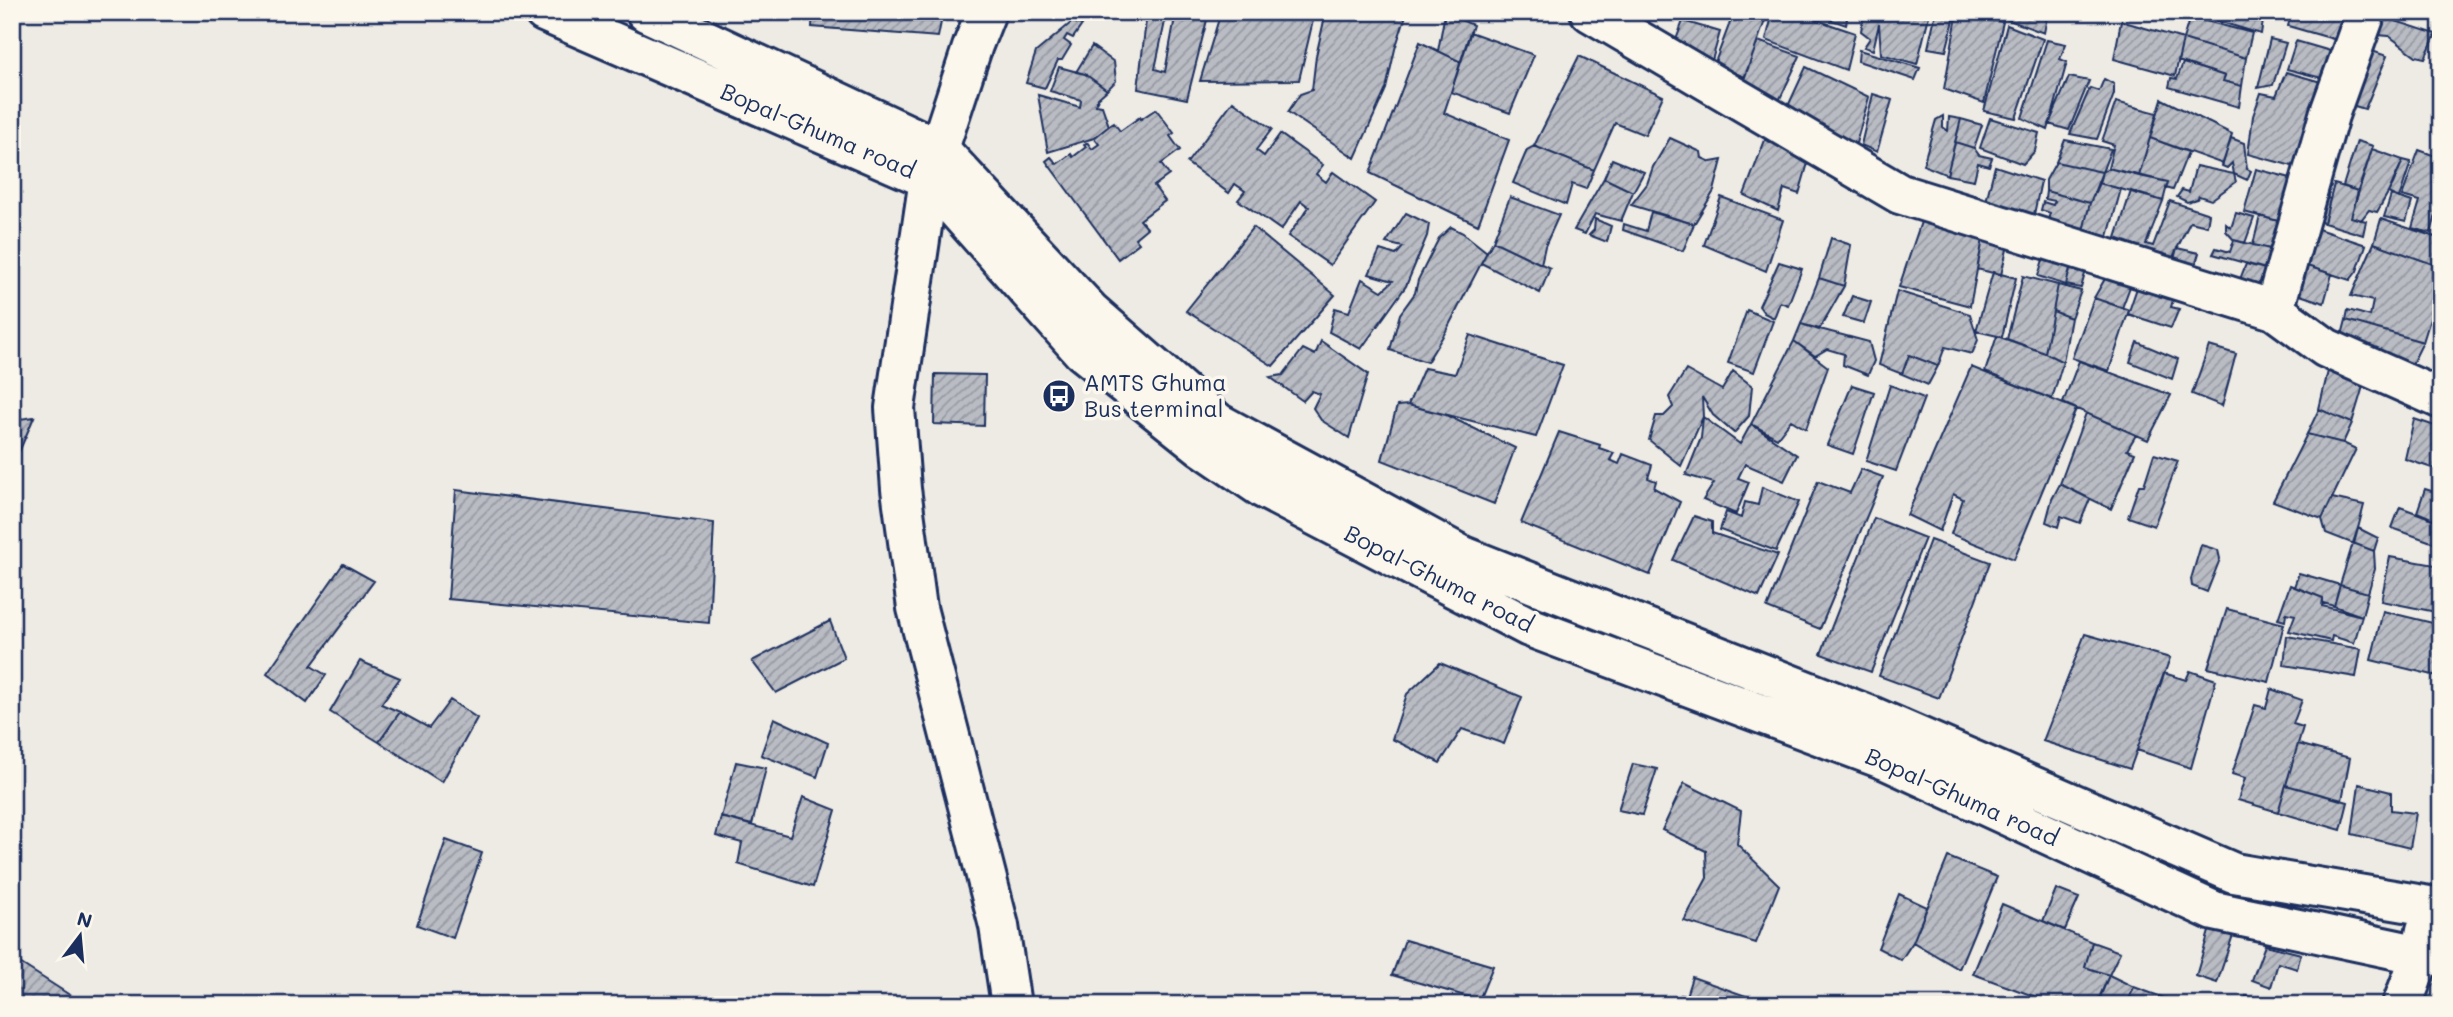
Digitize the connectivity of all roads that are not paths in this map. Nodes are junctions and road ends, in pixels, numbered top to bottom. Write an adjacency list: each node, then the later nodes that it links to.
1 (544, 12): 6 (street, Bopal-Ghuma road)
2 (646, 12): 6 (street)
3 (986, 12): 6 (street)
4 (1590, 12): 7 (street)
5 (2366, 12): 7 (street)
6 (934, 164): 9 (street, Bopal-Ghuma road); 12 (street)
7 (2274, 310): 8 (street)
8 (2441, 399)
9 (1210, 435): 10 (street); 11 (street, Bopal-Ghuma road)
10 (2435, 908): 11 (street)
11 (2431, 955): 13 (street)
12 (1011, 1005)
13 (2402, 1005)

